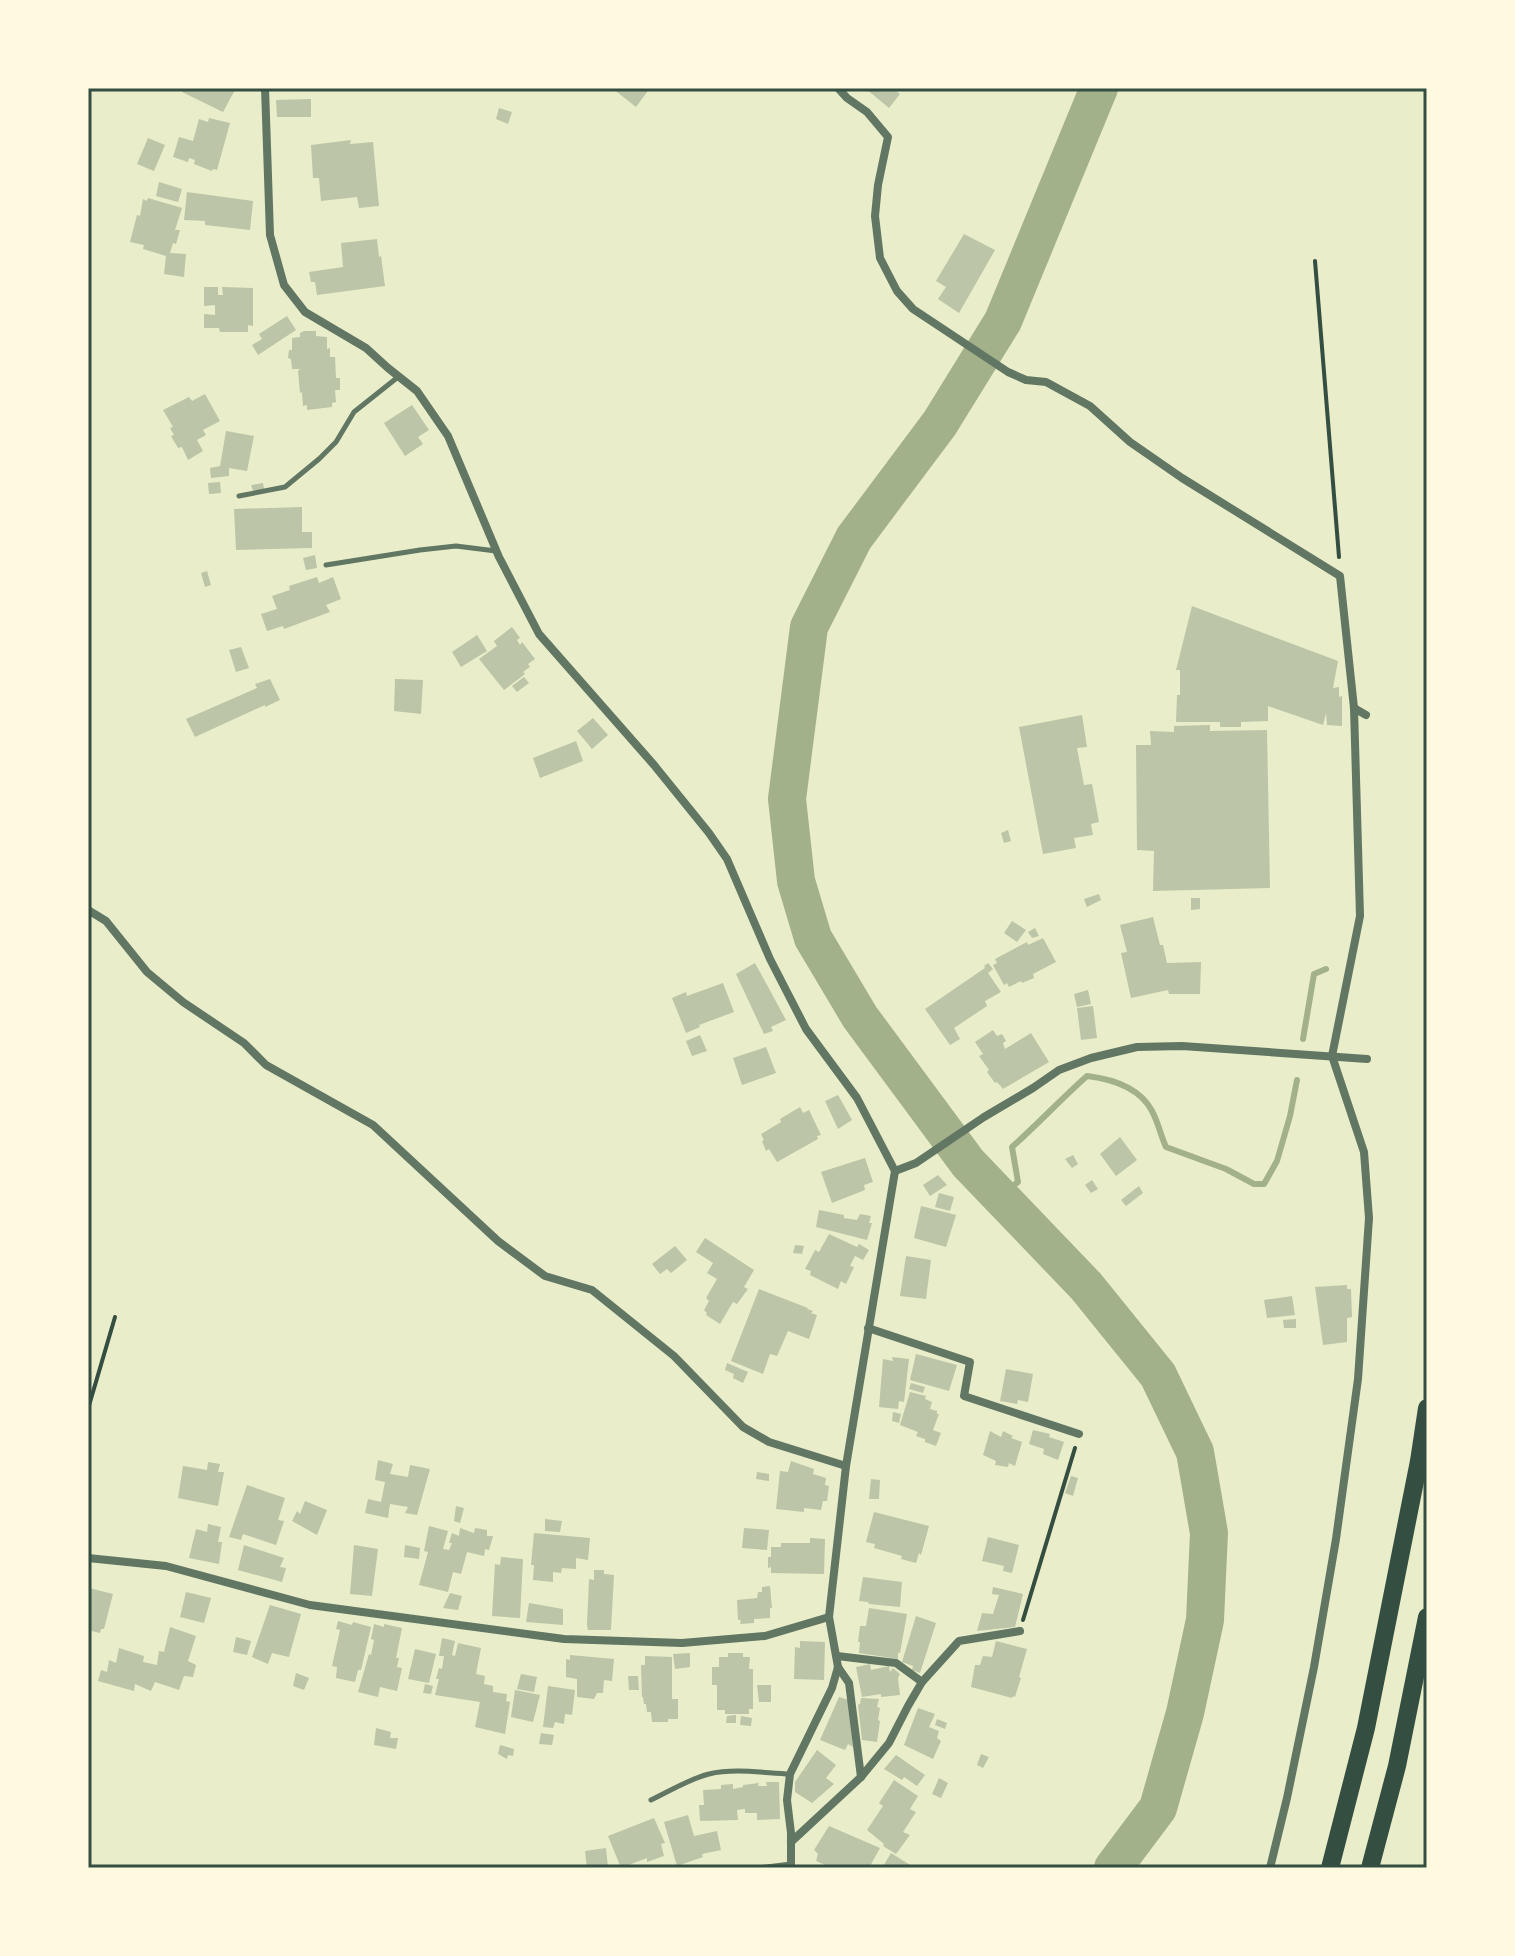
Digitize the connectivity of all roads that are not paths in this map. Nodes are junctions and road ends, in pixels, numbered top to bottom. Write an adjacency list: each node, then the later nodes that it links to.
1 (265, 88): 3 (street)
2 (838, 88): 7 (street)
3 (399, 377): 4 (lane); 5 (street)
4 (239, 496)
5 (497, 551): 6 (lane); 12 (street)
6 (326, 565)
7 (1354, 708): 8 (street); 10 (street)
8 (1366, 715)
9 (88, 910): 16 (street)
10 (1332, 1056): 11 (street); 12 (street); 30 (street)
11 (1367, 1059)
12 (895, 1171): 13 (street)
13 (868, 1328): 15 (street); 16 (street)
14 (1427, 1408): 31 (highway)
15 (1079, 1434)
16 (846, 1466): 18 (street)
17 (88, 1558): 18 (street)
18 (829, 1617): 21 (street)
19 (1427, 1617): 32 (highway)
20 (1020, 1631): 23 (street)
21 (837, 1656): 22 (street); 23 (street)
22 (838, 1667): 24 (street); 25 (street)
23 (922, 1682): 25 (street)
24 (790, 1774): 26 (lane); 27 (street)
25 (861, 1777): 27 (street)
26 (651, 1800)
27 (791, 1842): 28 (street)
28 (791, 1866): 29 (lane)
29 (757, 1868)
30 (1270, 1868)
31 (1330, 1868)
32 (1370, 1868)

